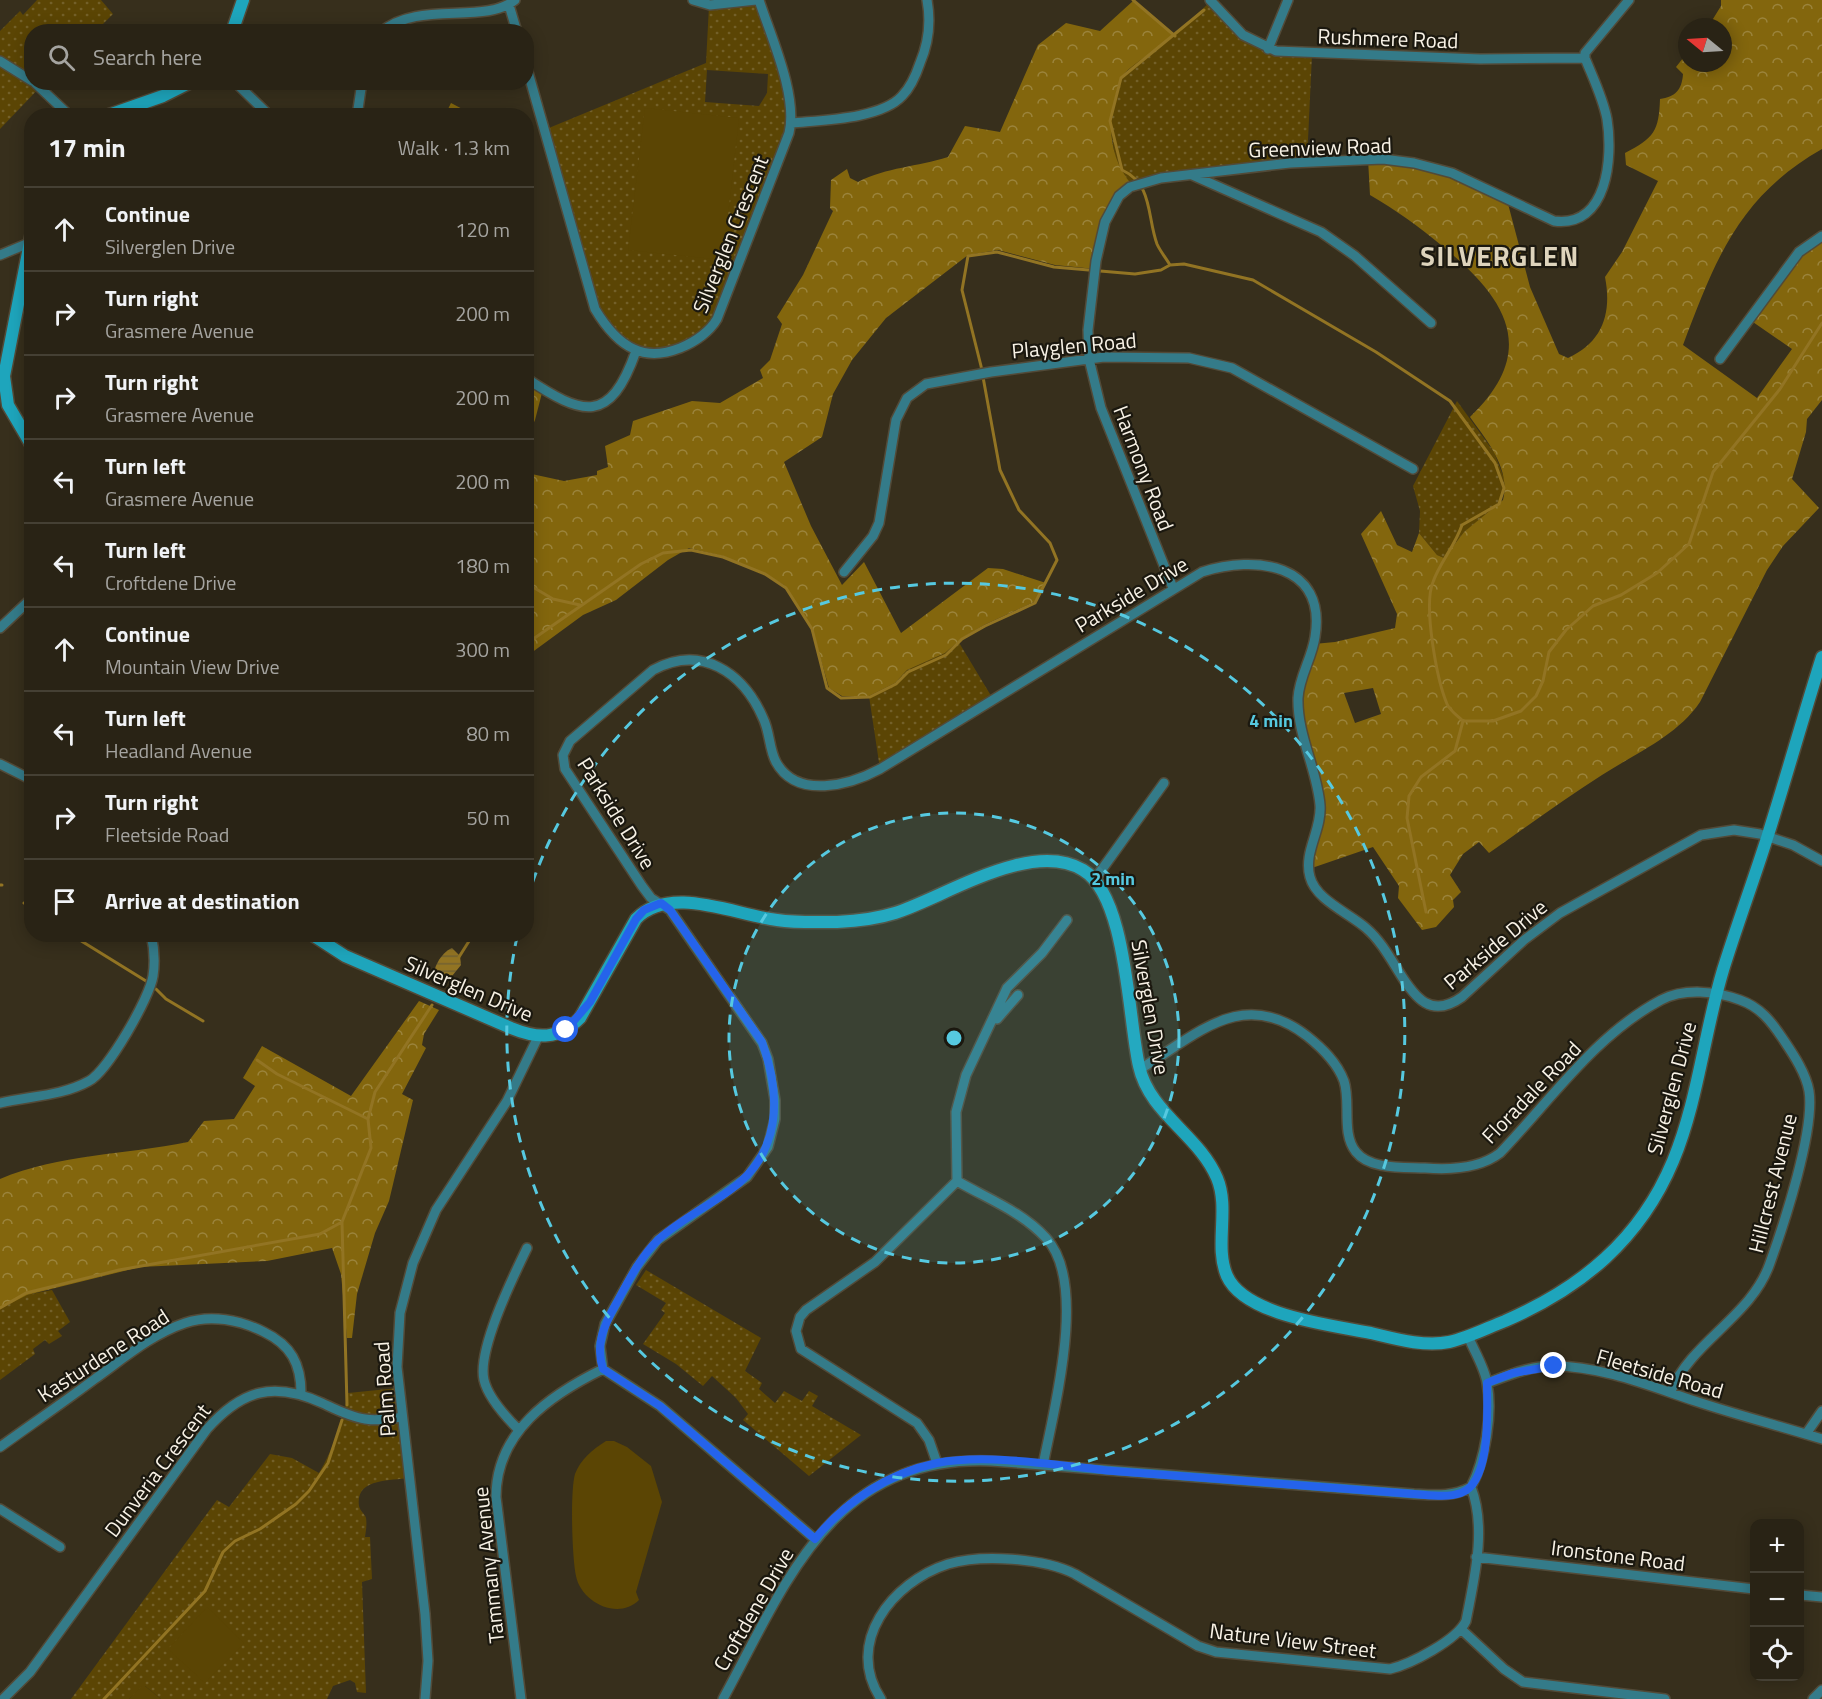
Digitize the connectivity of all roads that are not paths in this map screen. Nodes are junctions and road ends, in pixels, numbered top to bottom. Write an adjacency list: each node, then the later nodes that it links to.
1 (243, 0): 9 (street)
2 (693, 0): 3 (street)
3 (758, 0): 25 (street)
4 (927, 0): 25 (street)
5 (1210, 0): 12 (street, Rushmere Road)
6 (1288, 0): 12 (street)
7 (1629, 0): 13 (street)
8 (512, 2): 10 (street); 11 (street)
9 (234, 24)
10 (389, 24)
11 (516, 24)
12 (1268, 49): 13 (street, Rushmere Road)
13 (1585, 58): 26 (street, Greenview Road)
14 (0, 61): 15 (street)
15 (24, 76)
16 (42, 90): 21 (street)
17 (176, 90): 22 (street)
18 (243, 90): 23 (street)
19 (361, 90): 24 (street)
20 (533, 90): 32 (street)
21 (61, 108)
22 (129, 108)
23 (262, 108)
24 (358, 108)
25 (792, 123): 32 (street, Silverglen Crescent)
26 (1190, 174): 31 (street); 33 (street, Greenview Road)
27 (1822, 236): 34 (street)
28 (24, 241): 29 (street)
29 (0, 255)
30 (24, 270): 36 (street)
31 (1431, 323)
32 (636, 351): 35 (street)
33 (1089, 359): 37 (street, Playglen Road); 38 (street, Playglen Road); 39 (street, Harmony Road)
34 (1720, 359)
35 (534, 383)
36 (24, 432)
37 (1413, 468)
38 (844, 572)
39 (1173, 588): 46 (street, Parkside Drive); 49 (street, Parkside Drive)
40 (24, 606): 41 (street)
41 (0, 628)
42 (1822, 657): 46 (street, Silverglen Drive)
43 (0, 764): 44 (street)
44 (24, 776)
45 (1164, 783): 48 (street)
46 (1768, 836): 47 (street, Parkside Drive); 53 (street, Silverglen Drive)
47 (1822, 861)
48 (1095, 879): 49 (street); 57 (street, Silverglen Drive)
49 (661, 903): 56 (street, Silverglen Drive); 62 (street)
50 (1067, 920): 55 (street)
51 (152, 942): 58 (street)
52 (323, 942): 56 (street, Silverglen Drive)
53 (1716, 993): 57 (street, Floradale Road); 61 (street, Silverglen Drive); 64 (street, Hillcrest Avenue)
54 (1018, 995): 55 (street)
55 (991, 1026): 59 (street)
56 (538, 1037): 67 (street, Palm Road)
57 (1140, 1069): 61 (street, Silverglen Drive)
58 (0, 1103)
59 (957, 1181): 72 (street); 73 (street)
60 (527, 1248): 68 (street)
61 (1468, 1336): 63 (street)
62 (603, 1369): 68 (street, Tammany Avenue); 76 (street)
63 (1487, 1383): 64 (street, Fleetside Road); 74 (street)
64 (1671, 1391): 69 (street, Fleetside Road)
65 (301, 1393): 67 (street, Dunveria Crescent); 71 (street, Kasturdene Road); 84 (street, Dunveria Crescent)
66 (1822, 1411): 69 (street)
67 (402, 1416): 85 (street, Palm Road)
68 (518, 1429): 86 (street, Tammany Avenue)
69 (1806, 1434): 70 (street, Fleetside Road)
70 (1822, 1439)
71 (0, 1447)
72 (937, 1463): 73 (street, Croftdene Drive); 76 (street, Croftdene Drive)
73 (1043, 1464): 74 (street, Croftdene Drive)
74 (1471, 1487): 78 (street)
75 (0, 1509): 77 (street)
76 (815, 1539): 87 (street, Croftdene Drive)
77 (60, 1547)
78 (1476, 1557): 79 (street, Ironstone Road); 82 (street)
79 (1750, 1588)
80 (1804, 1595): 81 (street)
81 (1822, 1597)
82 (1462, 1630): 88 (street, Nature View Street); 89 (street)
83 (1822, 1690): 90 (street)
84 (3, 1699)
85 (425, 1699)
86 (521, 1699)
87 (723, 1699)
88 (881, 1699)
89 (1665, 1699)
90 (1813, 1699)

